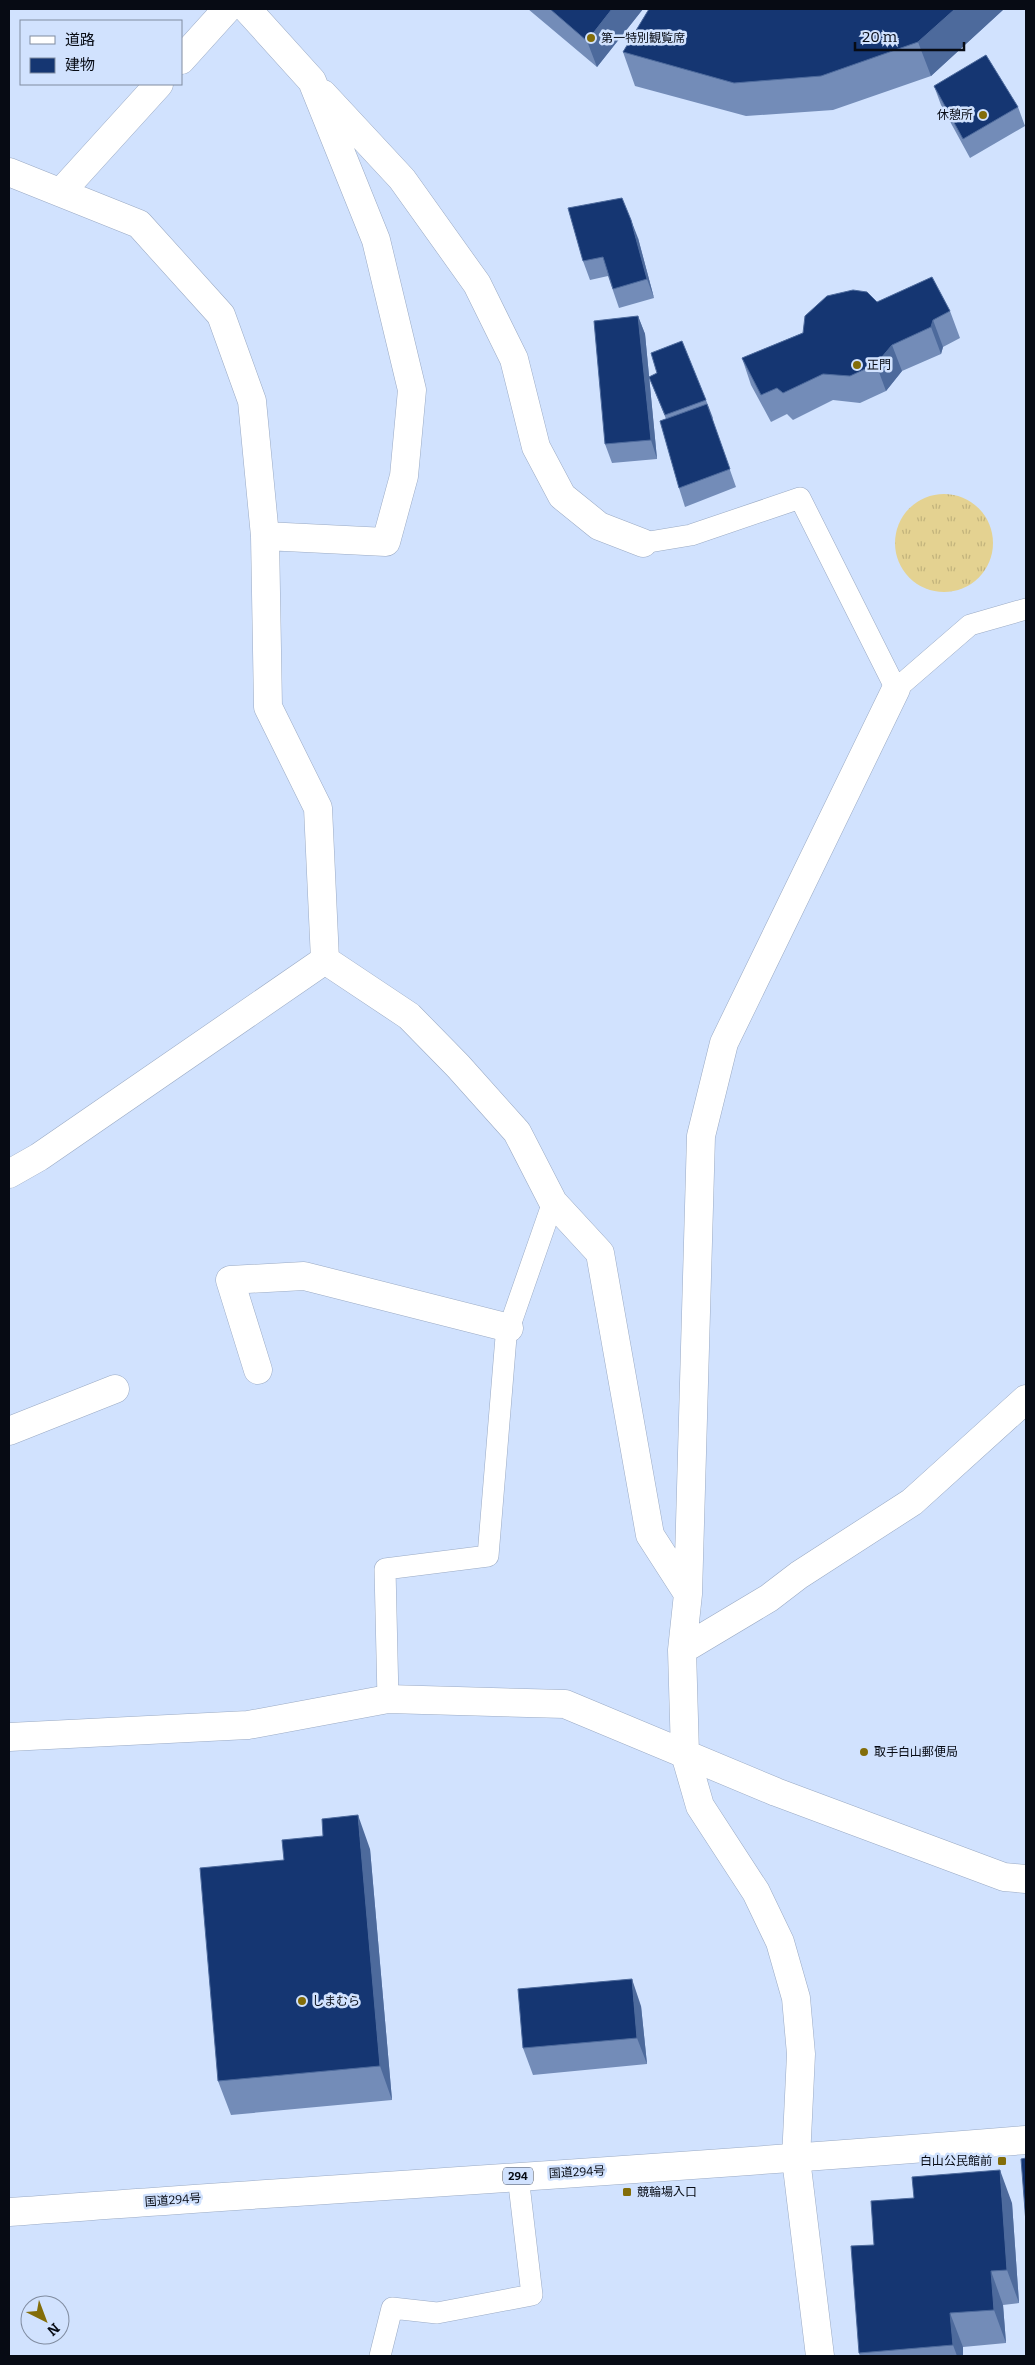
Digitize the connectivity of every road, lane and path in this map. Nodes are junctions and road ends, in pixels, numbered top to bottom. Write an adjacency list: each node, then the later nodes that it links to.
1 (227, 9): 3 (main road)
2 (247, 9): 4 (main road)
3 (182, 59)
4 (312, 82): 8 (main road); 9 (main road)
5 (158, 85): 7 (main road)
6 (9, 172): 7 (main road)
7 (61, 192): 8 (main road)
8 (265, 536): 12 (main road)
9 (643, 542): 11 (lane)
10 (1026, 609): 11 (lane)
11 (896, 689): 20 (main road)
12 (325, 960): 13 (main road); 14 (main road)
13 (9, 1174)
14 (553, 1202): 15 (lane); 20 (main road)
15 (509, 1328): 16 (main road); 22 (lane)
16 (258, 1370)
17 (115, 1389): 19 (main road)
18 (1026, 1399): 21 (main road)
19 (9, 1431)
20 (688, 1594): 21 (main road)
21 (682, 1650): 24 (main road)
22 (388, 1699): 23 (main road); 24 (main road)
23 (9, 1736)
24 (685, 1754): 25 (main road); 27 (main road)
25 (1026, 1879)
26 (1026, 2140): 27 (main road, 国道294号 / 294)
27 (796, 2159): 28 (main road, 国道294号 / 294); 31 (main road)
28 (518, 2176): 29 (main road, 国道294号 / 294); 30 (lane)
29 (9, 2212)
30 (380, 2356)
31 (820, 2356)

